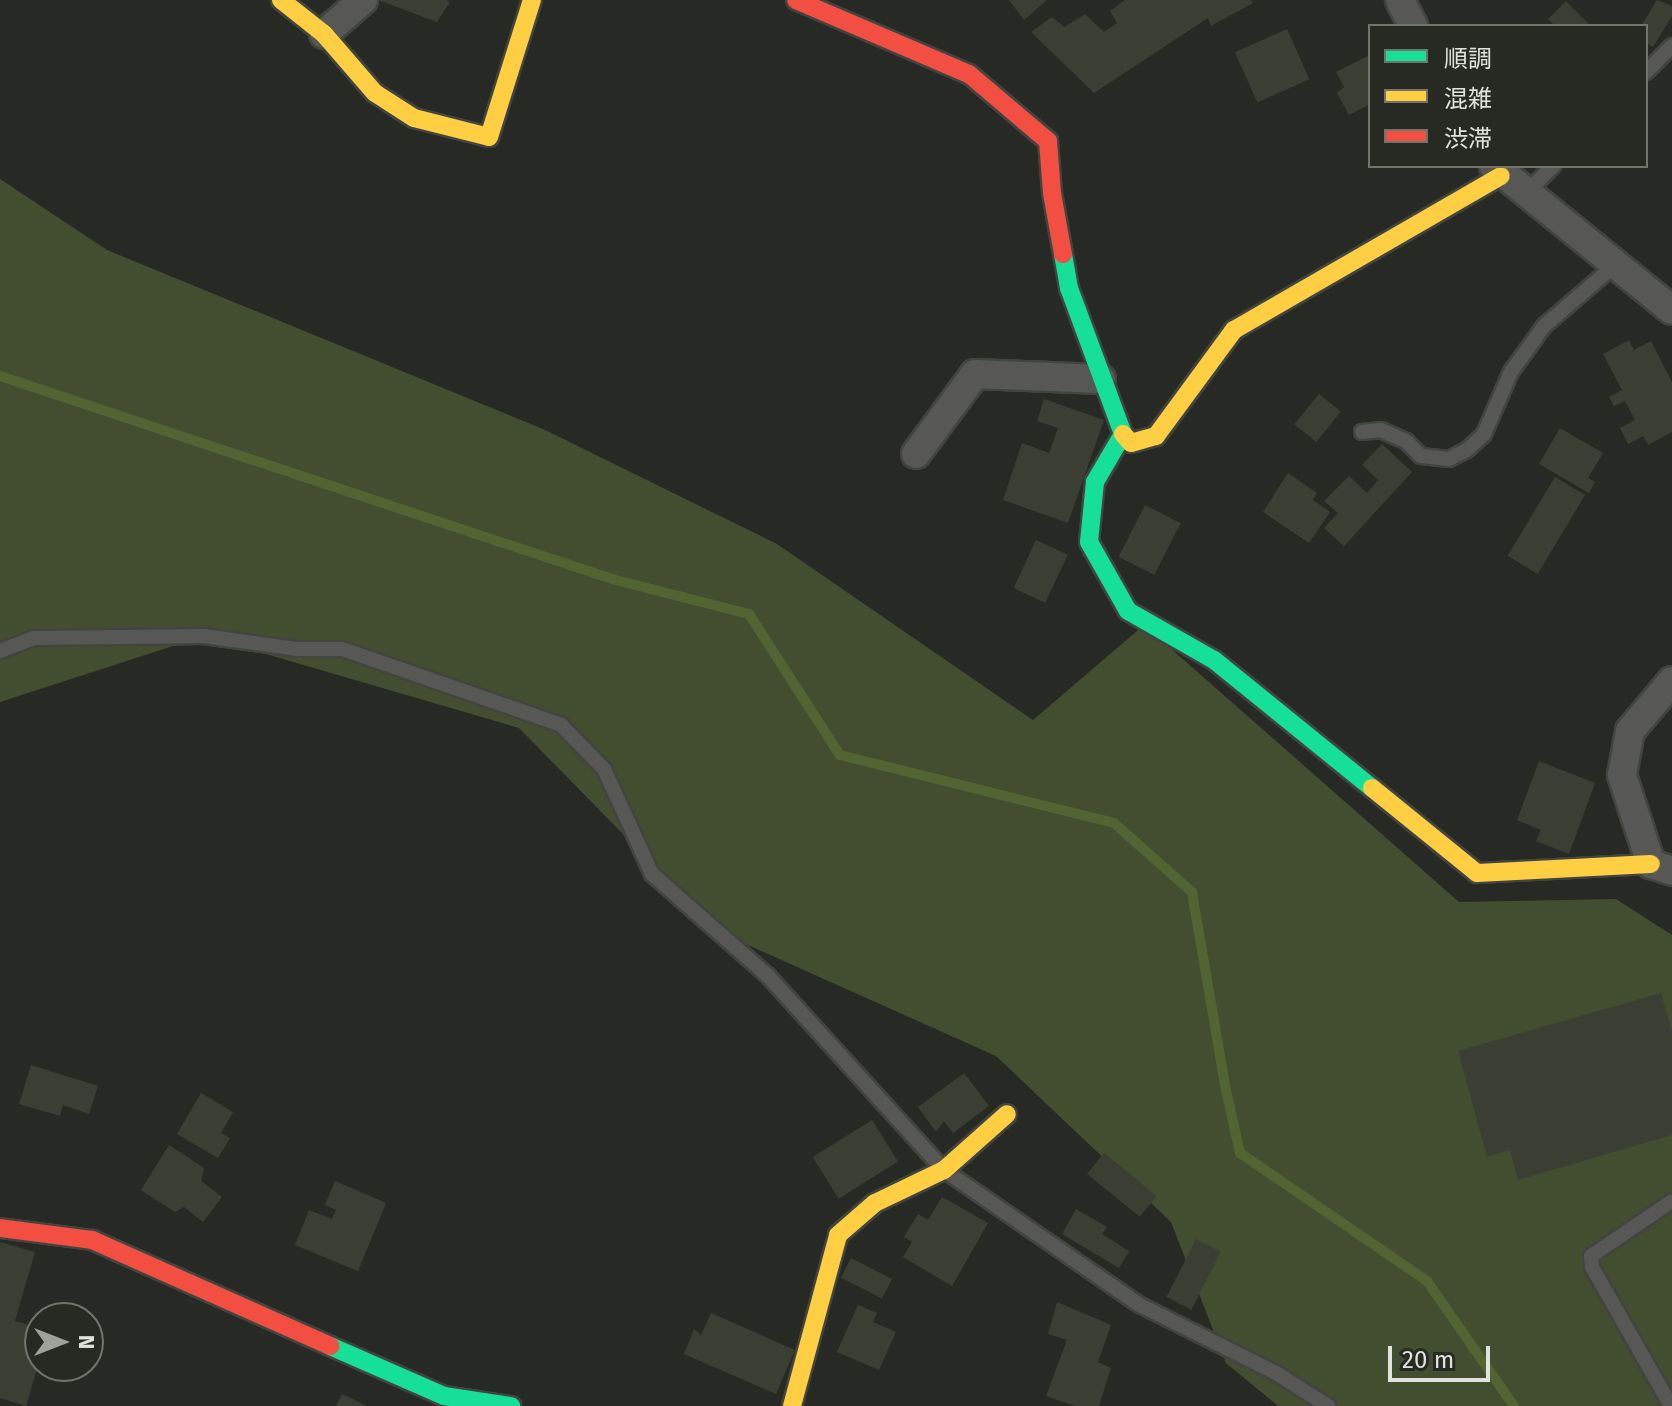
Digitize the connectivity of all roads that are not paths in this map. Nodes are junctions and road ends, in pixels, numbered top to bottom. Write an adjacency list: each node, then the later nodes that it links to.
1 (281, 0): 7 (street)
2 (363, 0): 7 (street)
3 (532, 0): 7 (street)
4 (796, 0): 15 (street)
5 (1400, 0): 6 (street)
6 (1412, 24)
7 (324, 34)
8 (1672, 46): 9 (lane)
9 (1648, 70)
10 (1551, 168): 12 (lane)
11 (1498, 171): 12 (street); 17 (street)
12 (1525, 194): 13 (street)
13 (1615, 265): 14 (street); 16 (lane)
14 (1672, 310)
15 (1101, 379): 17 (street); 18 (street)
16 (1362, 432)
17 (1123, 434): 21 (street)
18 (916, 454)
19 (0, 651): 23 (lane)
20 (1672, 681): 21 (street)
21 (1661, 868)
22 (1007, 1114): 23 (street)
23 (944, 1170): 27 (street); 28 (lane)
24 (1672, 1201): 29 (lane)
25 (0, 1228): 26 (street)
26 (511, 1406)
27 (792, 1406)
28 (1328, 1406)
29 (1671, 1406)

